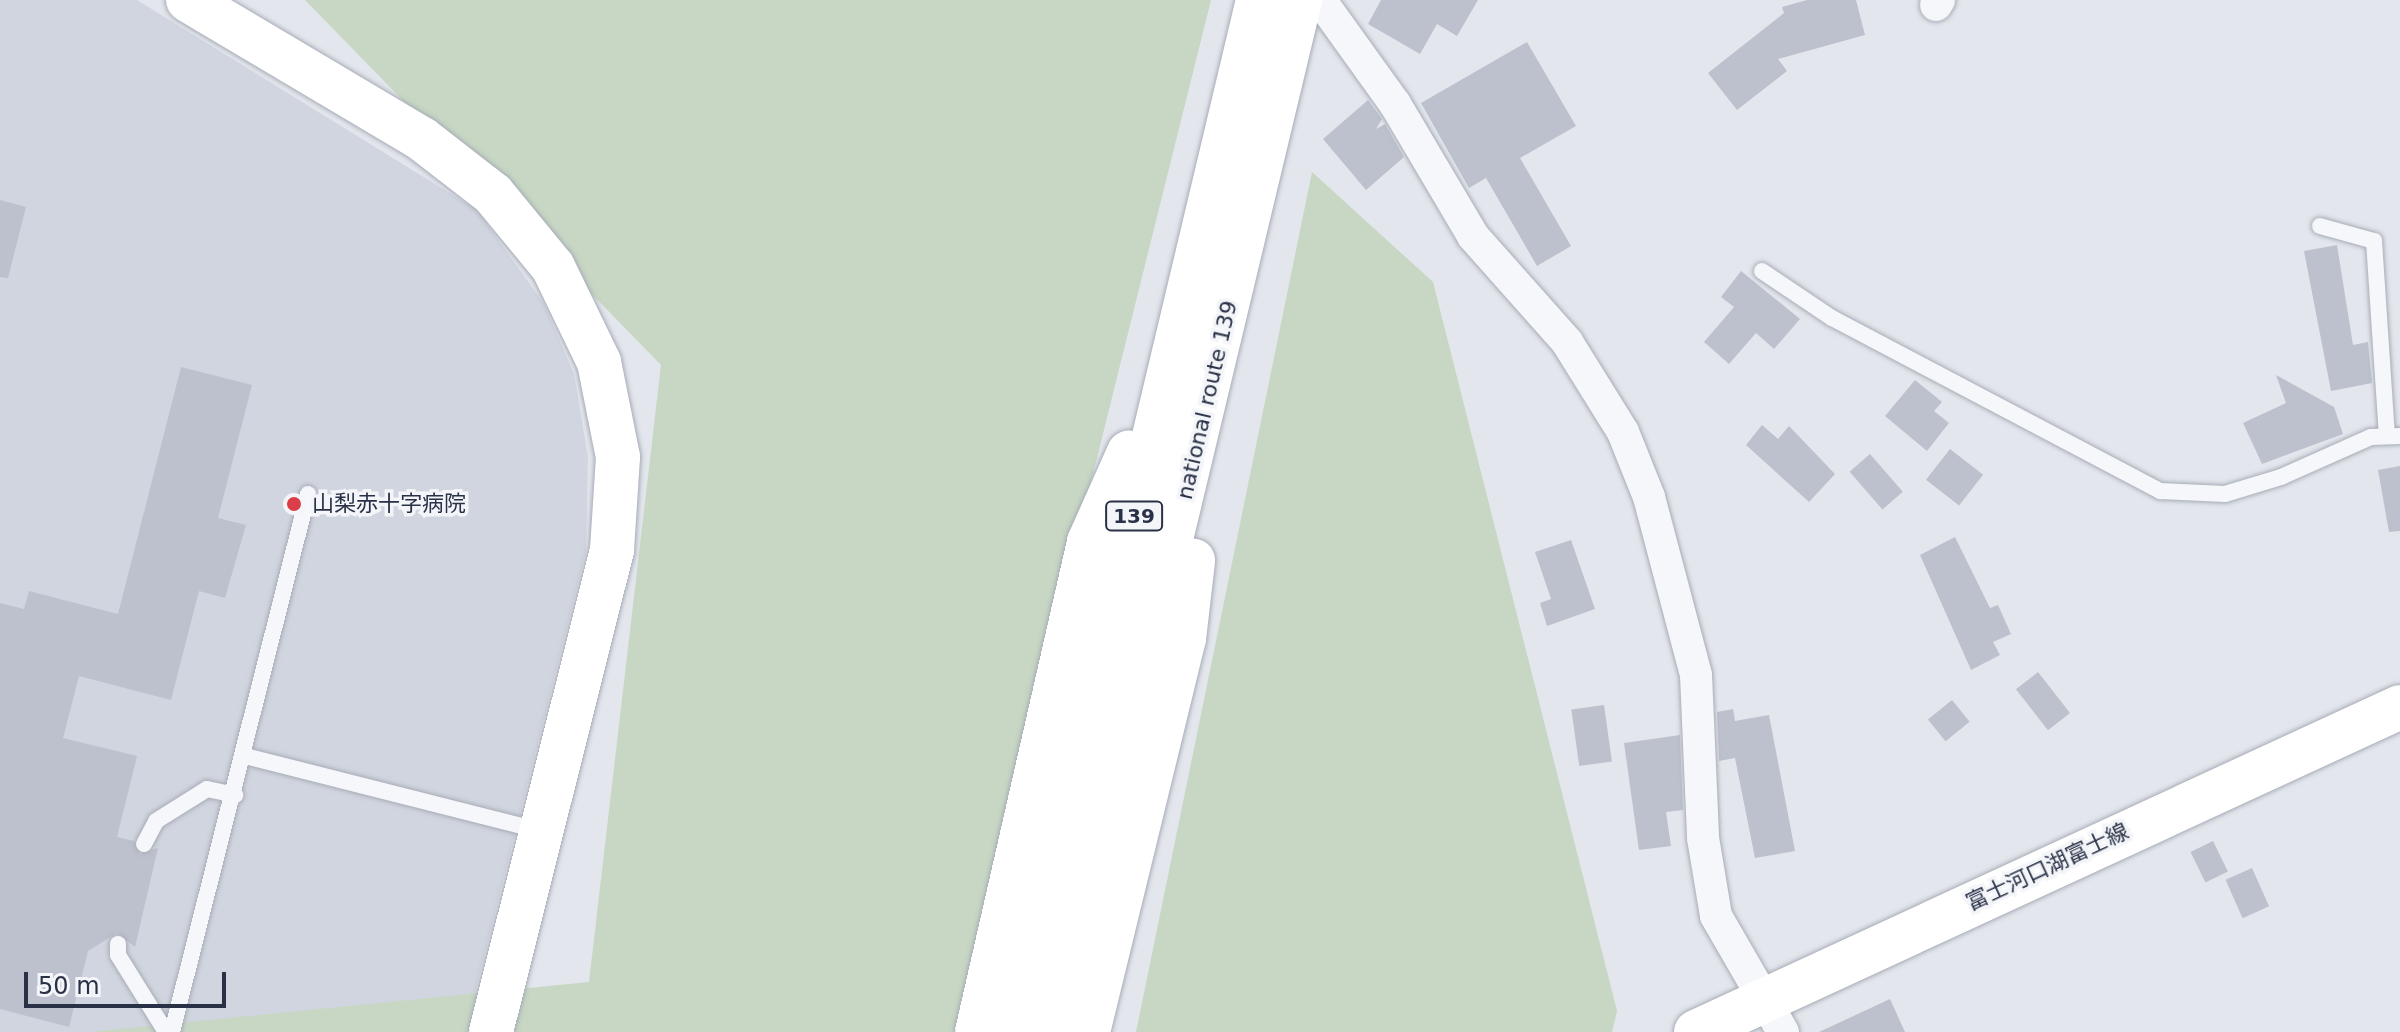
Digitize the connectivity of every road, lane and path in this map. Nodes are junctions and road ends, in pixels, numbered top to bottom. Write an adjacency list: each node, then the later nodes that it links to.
1 (188, 0): 13 (main road)
2 (1258, 0): 6 (main road, national route 139 / 139)
3 (1313, 4): 7 (main road, national route 139 / 139); 16 (street)
4 (2320, 226): 8 (lane)
5 (1762, 271): 8 (lane)
6 (1172, 356): 20 (main road); 21 (main road, national route 139 / 139)
7 (1215, 368): 22 (main road, national route 139 / 139); 23 (main road)
8 (2394, 436)
9 (308, 494): 11 (lane)
10 (2400, 707): 16 (main road, 富士河口湖富士線)
11 (245, 756): 12 (lane); 13 (lane)
12 (235, 795): 14 (lane); 18 (lane)
13 (541, 831): 19 (main road)
14 (144, 844)
15 (118, 944): 17 (lane)
16 (1773, 1016): 24 (main road, 富士河口湖富士線)
17 (166, 1032)
18 (172, 1032)
19 (491, 1032)
20 (977, 1032)
21 (1012, 1032)
22 (1053, 1032)
23 (1088, 1032)
24 (1696, 1032)

